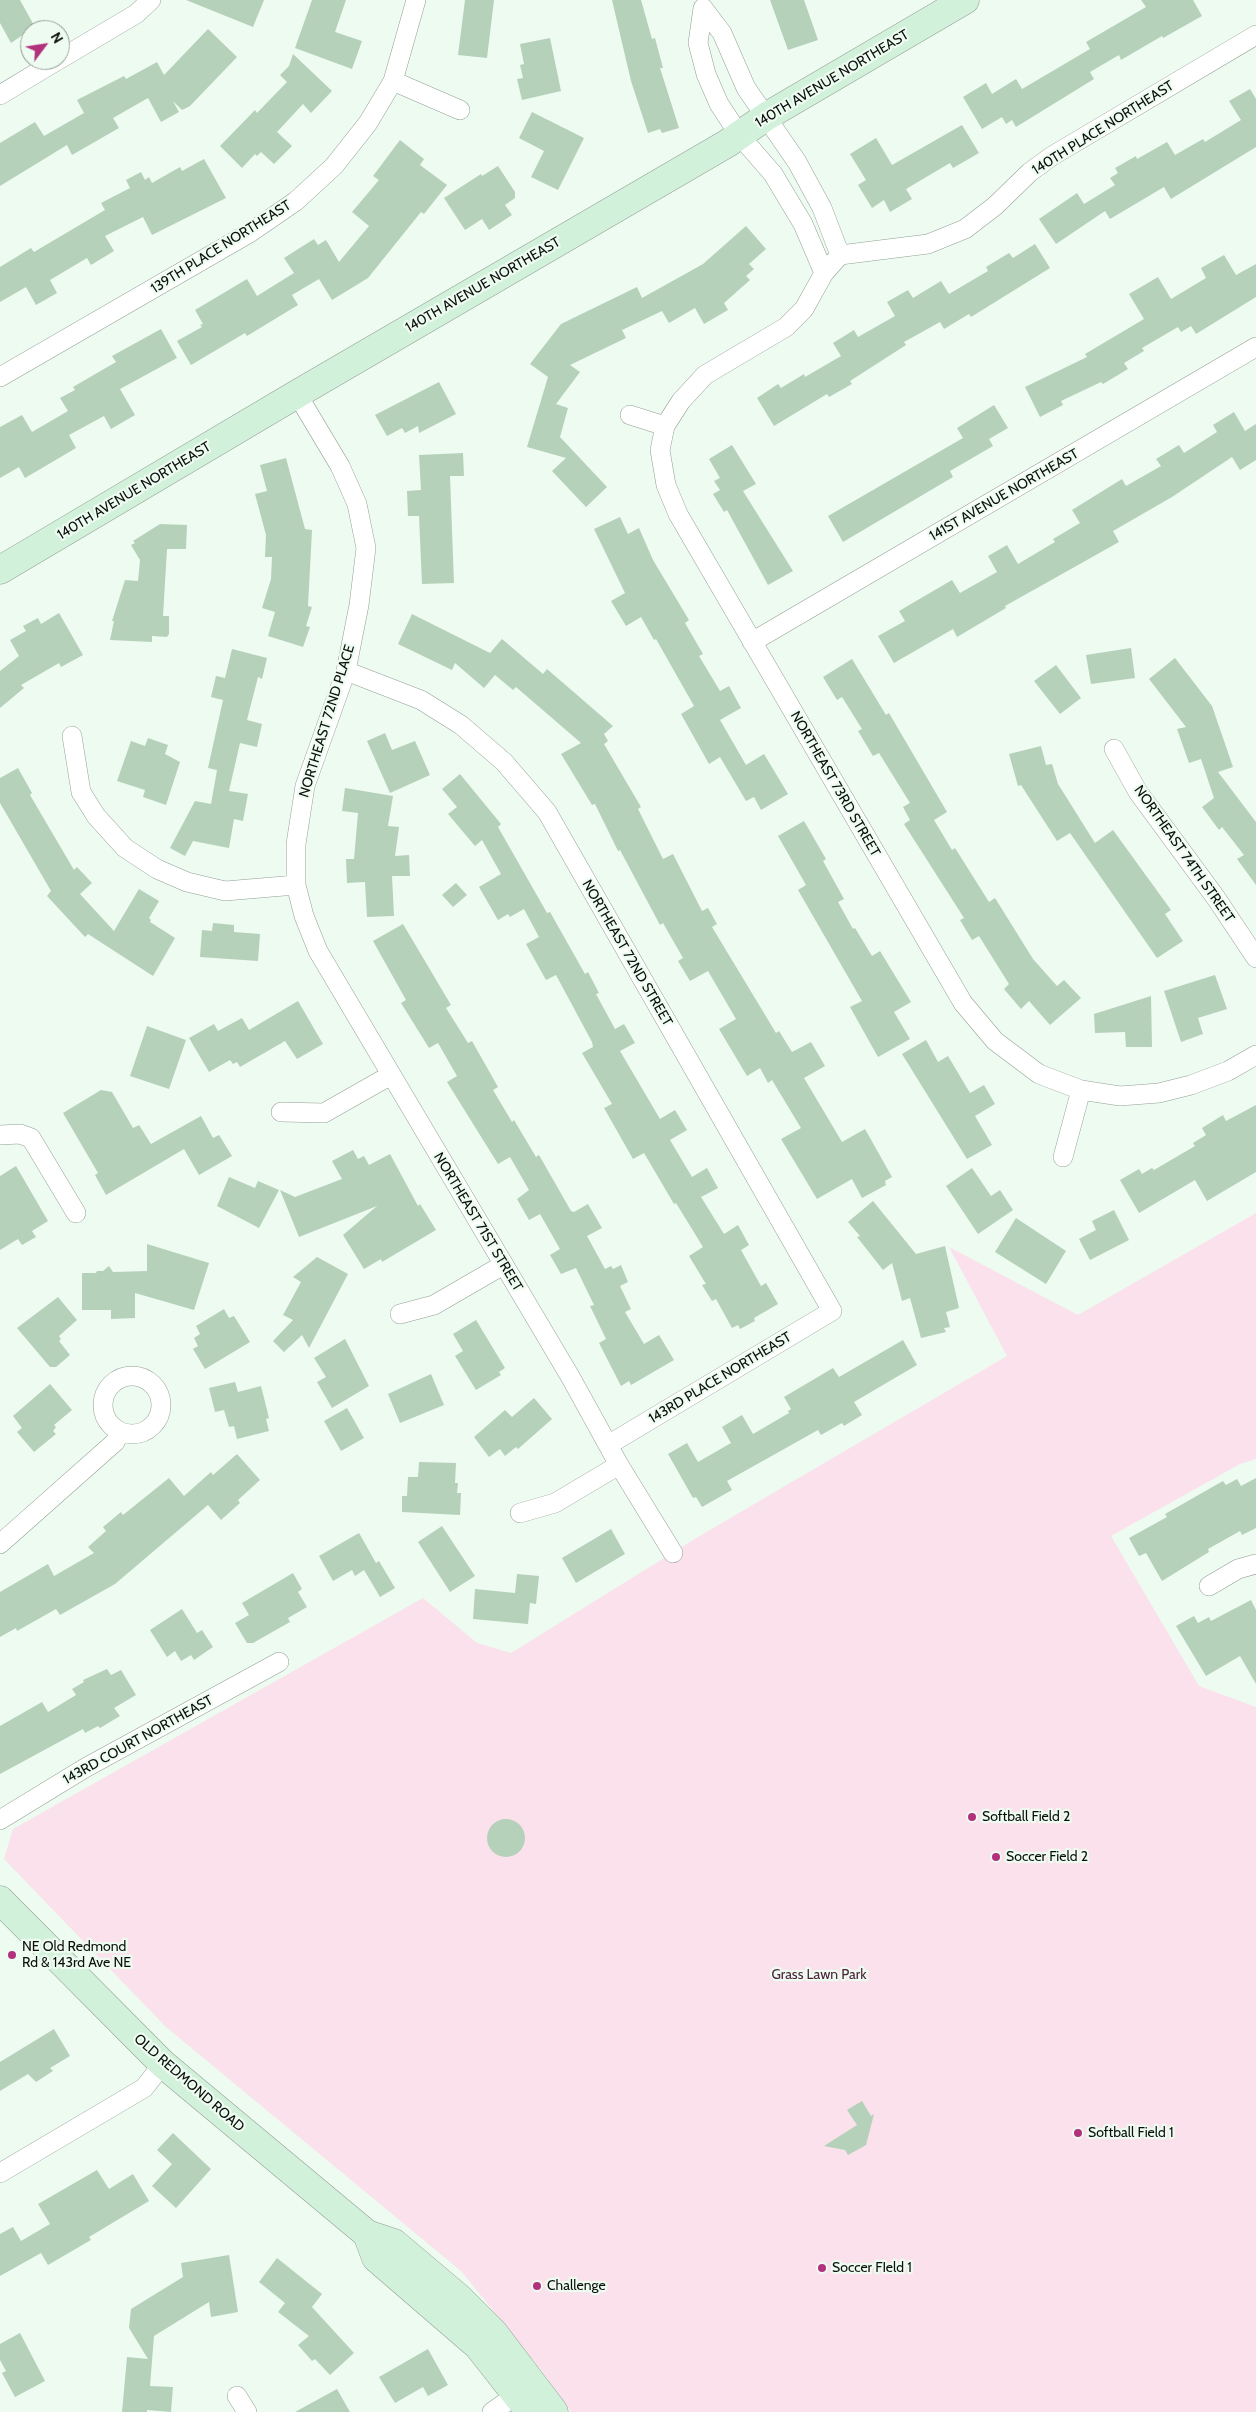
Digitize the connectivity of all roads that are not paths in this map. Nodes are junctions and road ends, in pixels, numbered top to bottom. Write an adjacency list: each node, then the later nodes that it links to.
1 (151, 0): 6 (street)
2 (416, 0): 8 (street, 139TH PLACE NORTHEAST)
3 (965, 0): 11 (main road, 140TH AVENUE NORTHEAST)
4 (702, 4): 11 (street); 12 (street)
5 (1256, 35): 13 (street, 140TH PLACE NORTHEAST)
6 (70, 53)
7 (41, 70): 9 (street)
8 (393, 81): 10 (street); 16 (street, 139TH PLACE NORTHEAST)
9 (0, 95)
10 (460, 110)
11 (767, 116): 12 (main road, 140TH AVENUE NORTHEAST); 13 (street)
12 (740, 136): 14 (street); 17 (main road, 140TH AVENUE NORTHEAST)
13 (840, 255): 14 (street, NORTHEAST 73RD STREET)
14 (824, 273): 19 (street, NORTHEAST 73RD STREET)
15 (1256, 347): 21 (street, 141ST AVENUE NORTHEAST)
16 (0, 377)
17 (297, 394): 20 (main road, 140TH AVENUE NORTHEAST); 22 (street, NORTHEAST 72ND PLACE)
18 (630, 415): 19 (street)
19 (665, 426): 21 (street, NORTHEAST 73RD STREET)
20 (0, 570)
21 (752, 642): 29 (street, NORTHEAST 73RD STREET)
22 (346, 672): 25 (street, NORTHEAST 72ND PLACE); 35 (street, NORTHEAST 72ND STREET)
23 (72, 736): 25 (street)
24 (1114, 749): 26 (street, NORTHEAST 74TH STREET)
25 (296, 885): 28 (street, NORTHEAST 71ST STREET)
26 (1256, 958)
27 (1256, 1055): 29 (street, NORTHEAST 73RD STREET)
28 (391, 1074): 30 (street); 34 (street, NORTHEAST 71ST STREET)
29 (1081, 1090): 32 (street)
30 (282, 1112)
31 (0, 1135): 33 (street)
32 (1063, 1157)
33 (76, 1213)
34 (503, 1265): 36 (street); 38 (street, NORTHEAST 71ST STREET)
35 (832, 1311): 38 (street, 143RD PLACE NORTHEAST)
36 (400, 1314)
37 (120, 1432): 41 (street)
38 (608, 1445): 39 (street, NORTHEAST 71ST STREET)
39 (619, 1465): 40 (street); 42 (street, NORTHEAST 71ST STREET)
40 (520, 1513)
41 (0, 1544)
42 (673, 1553)
43 (1256, 1564): 44 (street)
44 (1209, 1586)
45 (278, 1662): 46 (street, 143RD COURT NORTHEAST)
46 (0, 1820)
47 (0, 1900): 48 (main road, OLD REDMOND ROAD)
48 (163, 2064): 49 (street); 51 (main road, OLD REDMOND ROAD)
49 (0, 2172)
50 (237, 2396): 52 (street)
51 (527, 2397): 53 (street); 54 (main road, OLD REDMOND ROAD)
52 (246, 2412)
53 (492, 2412)
54 (554, 2412)

